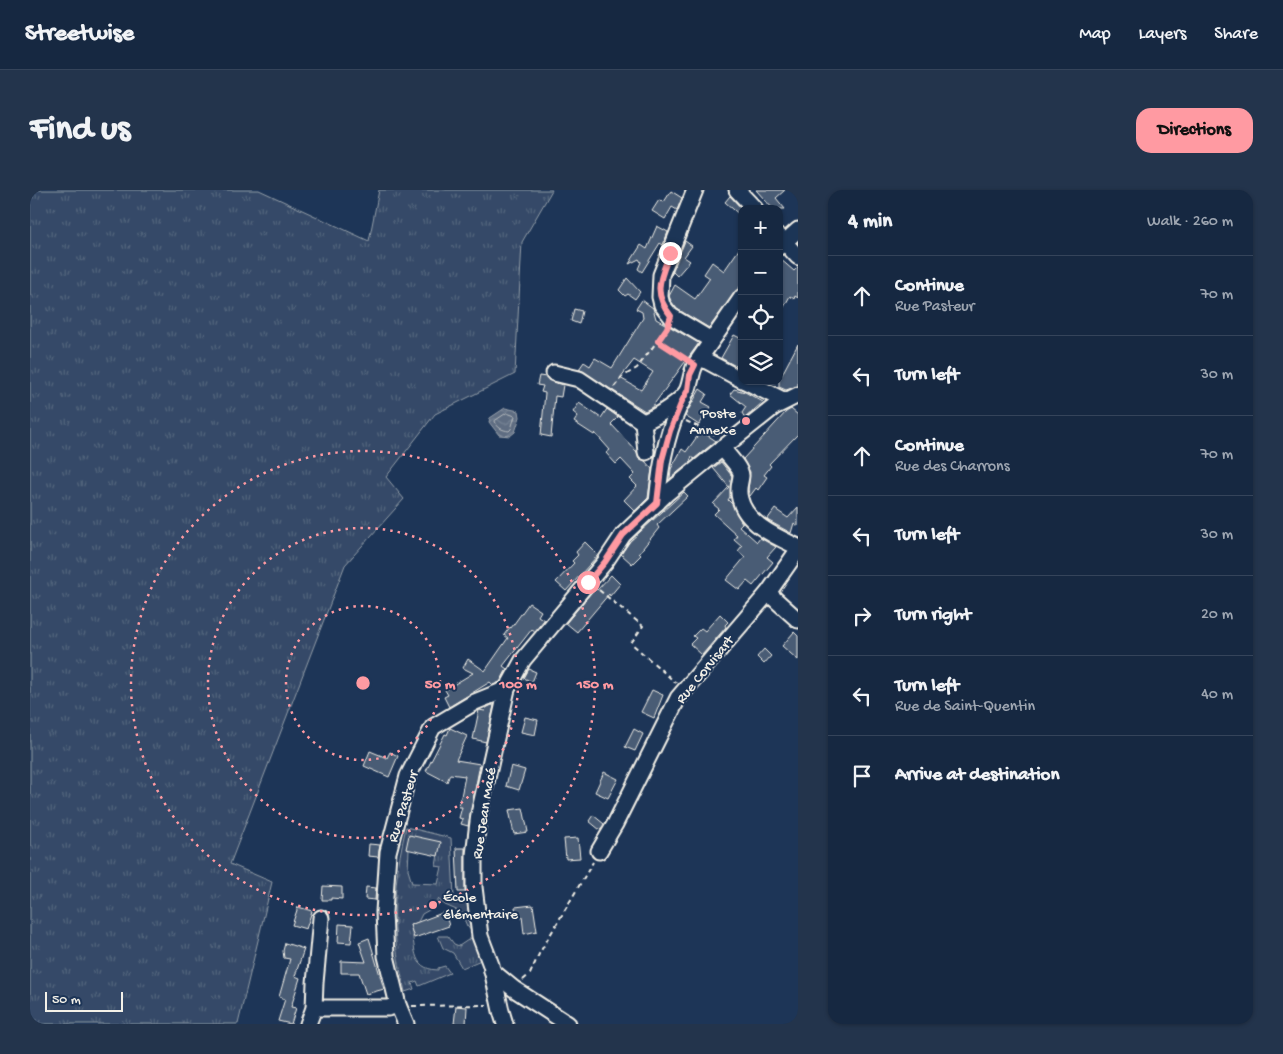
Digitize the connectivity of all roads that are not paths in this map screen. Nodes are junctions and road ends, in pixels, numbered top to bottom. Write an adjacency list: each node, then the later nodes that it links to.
1 (737, 190): 3 (street)
2 (696, 191): 9 (street)
3 (751, 205)
4 (798, 230): 5 (street)
5 (783, 241)
6 (783, 244): 7 (street)
7 (798, 257)
8 (738, 303): 9 (street)
9 (711, 340): 10 (street)
10 (698, 361): 12 (street); 14 (street)
11 (554, 373): 16 (street)
12 (738, 378)
13 (757, 385): 15 (street)
14 (688, 390): 16 (street); 19 (street)
15 (792, 398): 17 (street)
16 (643, 422): 18 (street)
17 (725, 446): 19 (street); 20 (street)
18 (646, 452)
19 (657, 503): 24 (street)
20 (798, 546)
21 (798, 550): 22 (street, Rue Corvisart)
22 (768, 593): 23 (street); 25 (street, Rue Corvisart)
23 (798, 620)
24 (507, 689): 27 (street, Rue Jean Macé); 28 (street, Rue Pasteur)
25 (599, 851)
26 (321, 918): 29 (street)
27 (492, 971): 32 (street, Rue Jean Macé); 33 (street)
28 (399, 1007): 29 (street); 31 (street, Rue Pasteur)
29 (314, 1008): 30 (street)
30 (308, 1024)
31 (406, 1024)
32 (505, 1024)
33 (568, 1024)

